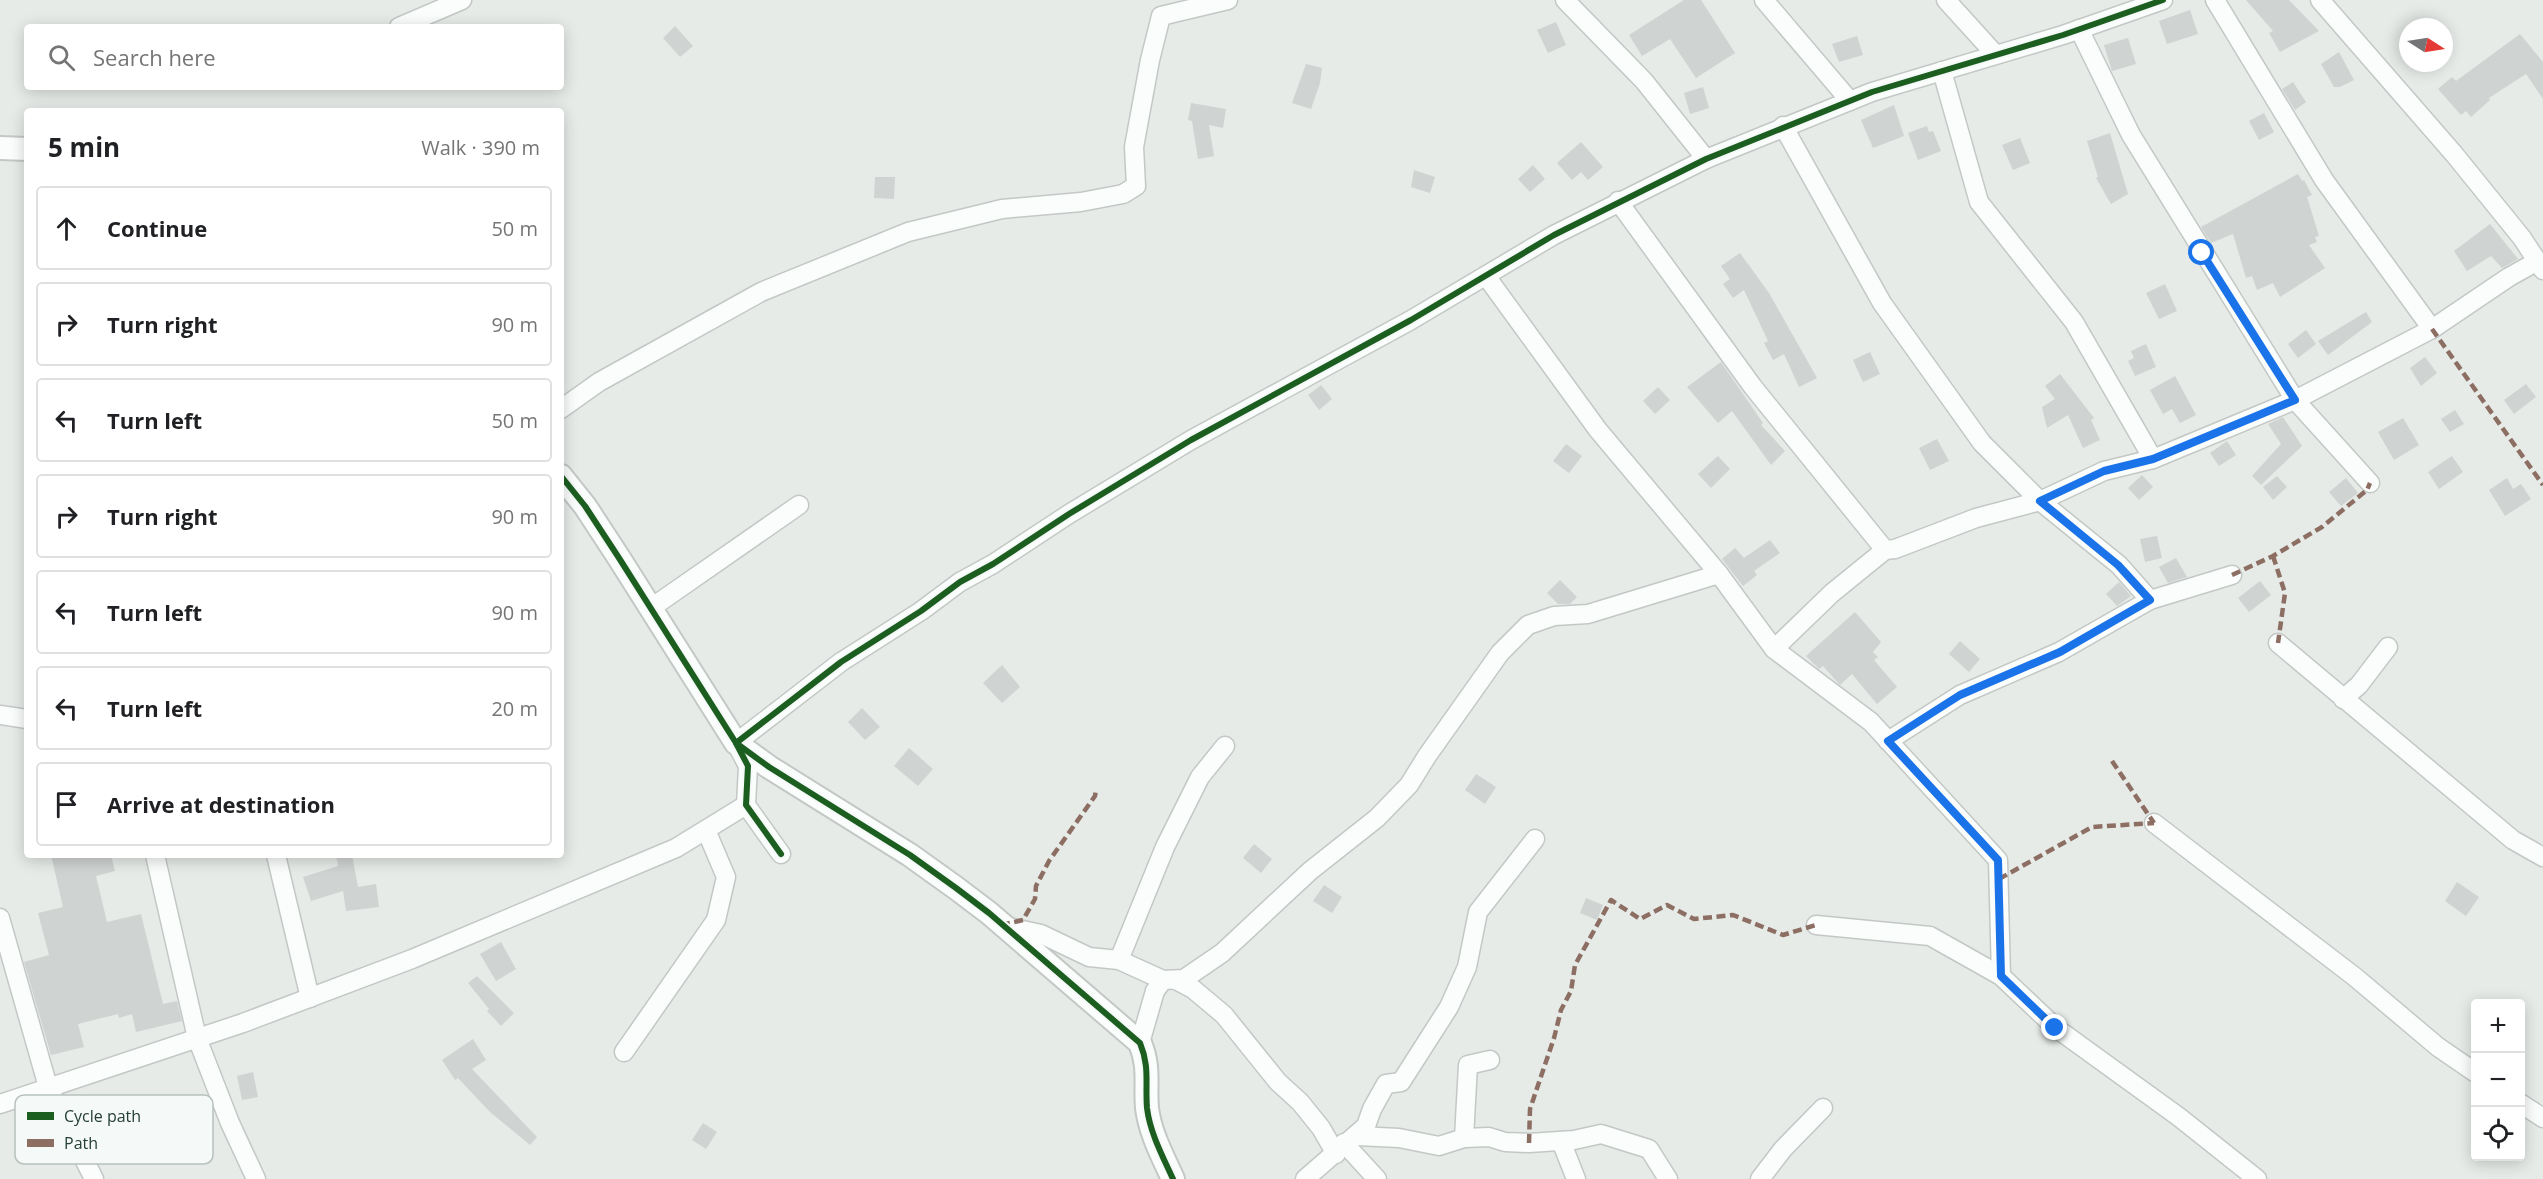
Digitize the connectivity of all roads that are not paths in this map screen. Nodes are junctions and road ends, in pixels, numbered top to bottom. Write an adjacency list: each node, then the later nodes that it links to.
1 (462, 0): 11 (street)
2 (1228, 0): 25 (street)
3 (1565, 0): 19 (street)
4 (1764, 0): 15 (street)
5 (1946, 0): 13 (street)
6 (2114, 0): 10 (street)
7 (2163, 0): 10 (street)
8 (2215, 0): 23 (street)
9 (2320, 0): 21 (street)
10 (2126, 14): 12 (street)
11 (406, 24)
12 (2079, 29): 13 (street); 24 (street)
13 (1995, 54): 14 (street)
14 (1942, 71): 15 (street); 26 (street)
15 (1850, 100): 16 (street)
16 (1783, 126): 19 (street); 29 (street)
17 (0, 148): 18 (street)
18 (24, 149)
19 (1706, 159): 20 (street)
20 (1618, 201): 22 (street); 31 (street)
21 (2539, 266): 23 (street)
22 (1486, 276): 32 (street); 43 (street)
23 (2432, 329): 24 (street)
24 (2295, 400): 26 (street); 28 (street)
25 (564, 407)
26 (2153, 459): 29 (street)
27 (564, 480): 35 (street)
28 (2370, 483)
29 (2040, 501): 31 (street); 34 (street)
30 (799, 506): 35 (street)
31 (1885, 549): 38 (street)
32 (1719, 574): 38 (street); 58 (street)
33 (2232, 575): 34 (street)
34 (2150, 600): 42 (street)
35 (651, 608): 43 (street)
36 (2278, 643): 39 (street)
37 (2388, 647): 39 (street)
38 (1774, 649): 42 (street)
39 (2343, 699): 50 (street)
40 (0, 715): 41 (street)
41 (24, 719)
42 (1888, 741): 57 (street)
43 (736, 743): 45 (street); 54 (street)
44 (1225, 746): 56 (street)
45 (746, 805): 47 (street); 49 (street)
46 (2154, 823): 64 (street)
47 (706, 830): 59 (street); 62 (street)
48 (1535, 839): 75 (street)
49 (781, 854)
50 (2543, 857)
51 (156, 858): 60 (street)
52 (277, 858): 59 (street)
53 (0, 918): 65 (street)
54 (1001, 925): 56 (street); 61 (street)
55 (1815, 925): 57 (street)
56 (1119, 960): 58 (street)
57 (2001, 976): 85 (street)
58 (1170, 980): 61 (street); 75 (street)
59 (310, 998): 60 (street)
60 (197, 1038): 65 (street); 78 (street)
61 (1140, 1043): 79 (street)
62 (624, 1052)
63 (1490, 1060): 73 (street)
64 (2471, 1070)
65 (48, 1087): 66 (street); 67 (street)
66 (25, 1095)
67 (52, 1095)
68 (15, 1099): 69 (street)
69 (0, 1104)
70 (2525, 1106): 72 (street)
71 (1823, 1108): 84 (street)
72 (2543, 1118)
73 (1464, 1138): 74 (street); 75 (street)
74 (1562, 1141): 82 (street); 83 (street)
75 (1346, 1144): 80 (street); 81 (street)
76 (86, 1164): 77 (street)
77 (94, 1179)
78 (256, 1179)
79 (1173, 1179)
80 (1305, 1179)
81 (1377, 1179)
82 (1576, 1179)
83 (1668, 1179)
84 (1760, 1179)
85 (2257, 1179)

